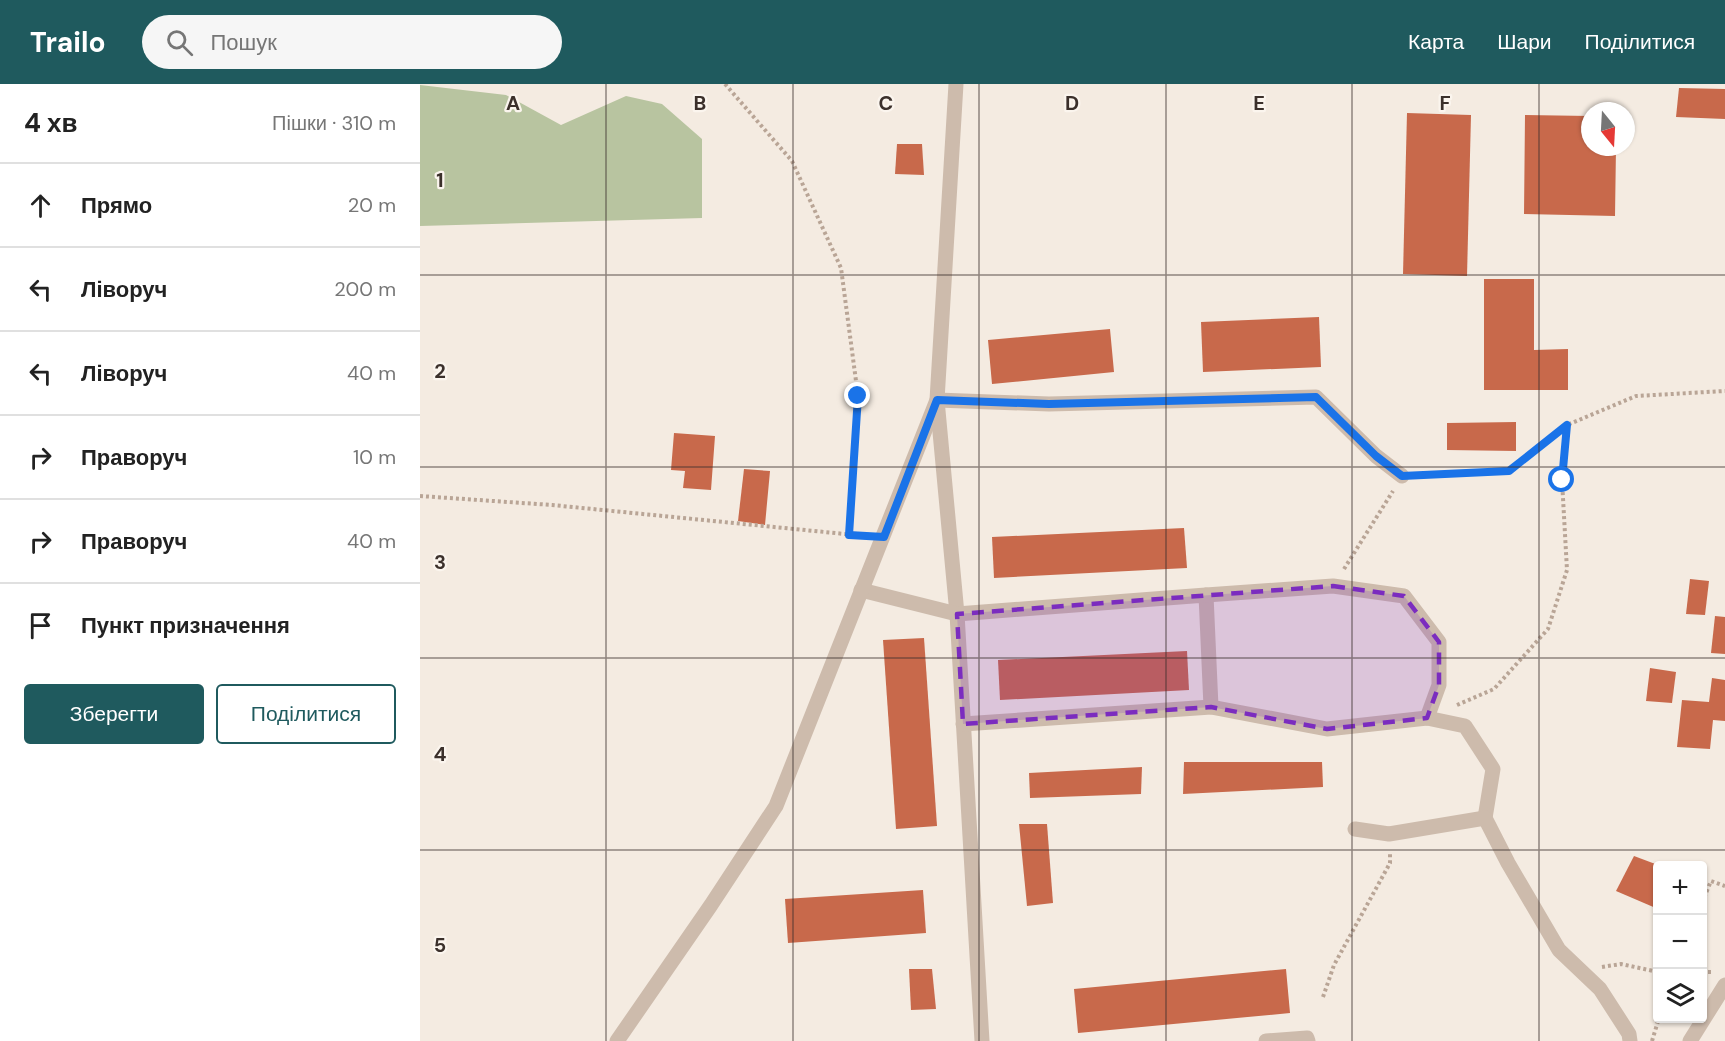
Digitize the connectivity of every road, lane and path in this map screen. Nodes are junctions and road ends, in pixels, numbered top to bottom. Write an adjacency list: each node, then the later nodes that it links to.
1 (725, 84): 8 (path)
2 (956, 84): 4 (street)
3 (1725, 391): 5 (path)
4 (937, 400): 6 (street); 9 (street); 13 (street)
5 (1567, 425): 6 (path); 14 (path)
6 (1402, 476): 10 (path)
7 (420, 496): 8 (path)
8 (849, 535): 9 (path)
9 (884, 537): 11 (street)
10 (1333, 586): 12 (street); 16 (street)
11 (861, 590): 13 (street); 28 (street)
12 (1206, 595): 13 (street); 15 (street)
13 (957, 614): 17 (street)
14 (1456, 705)
15 (1210, 707): 16 (street); 17 (street)
16 (1427, 718): 18 (street)
17 (963, 724): 29 (street)
18 (1485, 818): 20 (street); 23 (street)
19 (1356, 829): 20 (street)
20 (1389, 834): 26 (path)
21 (1725, 886): 22 (path)
22 (1707, 891)
23 (1581, 971): 24 (path); 32 (street)
24 (1653, 971)
25 (1725, 985): 34 (street)
26 (1323, 997)
27 (1657, 1023): 33 (path)
28 (617, 1041)
29 (982, 1041)
30 (1266, 1041): 31 (street)
31 (1308, 1041)
32 (1630, 1041)
33 (1652, 1041)
34 (1690, 1041)

